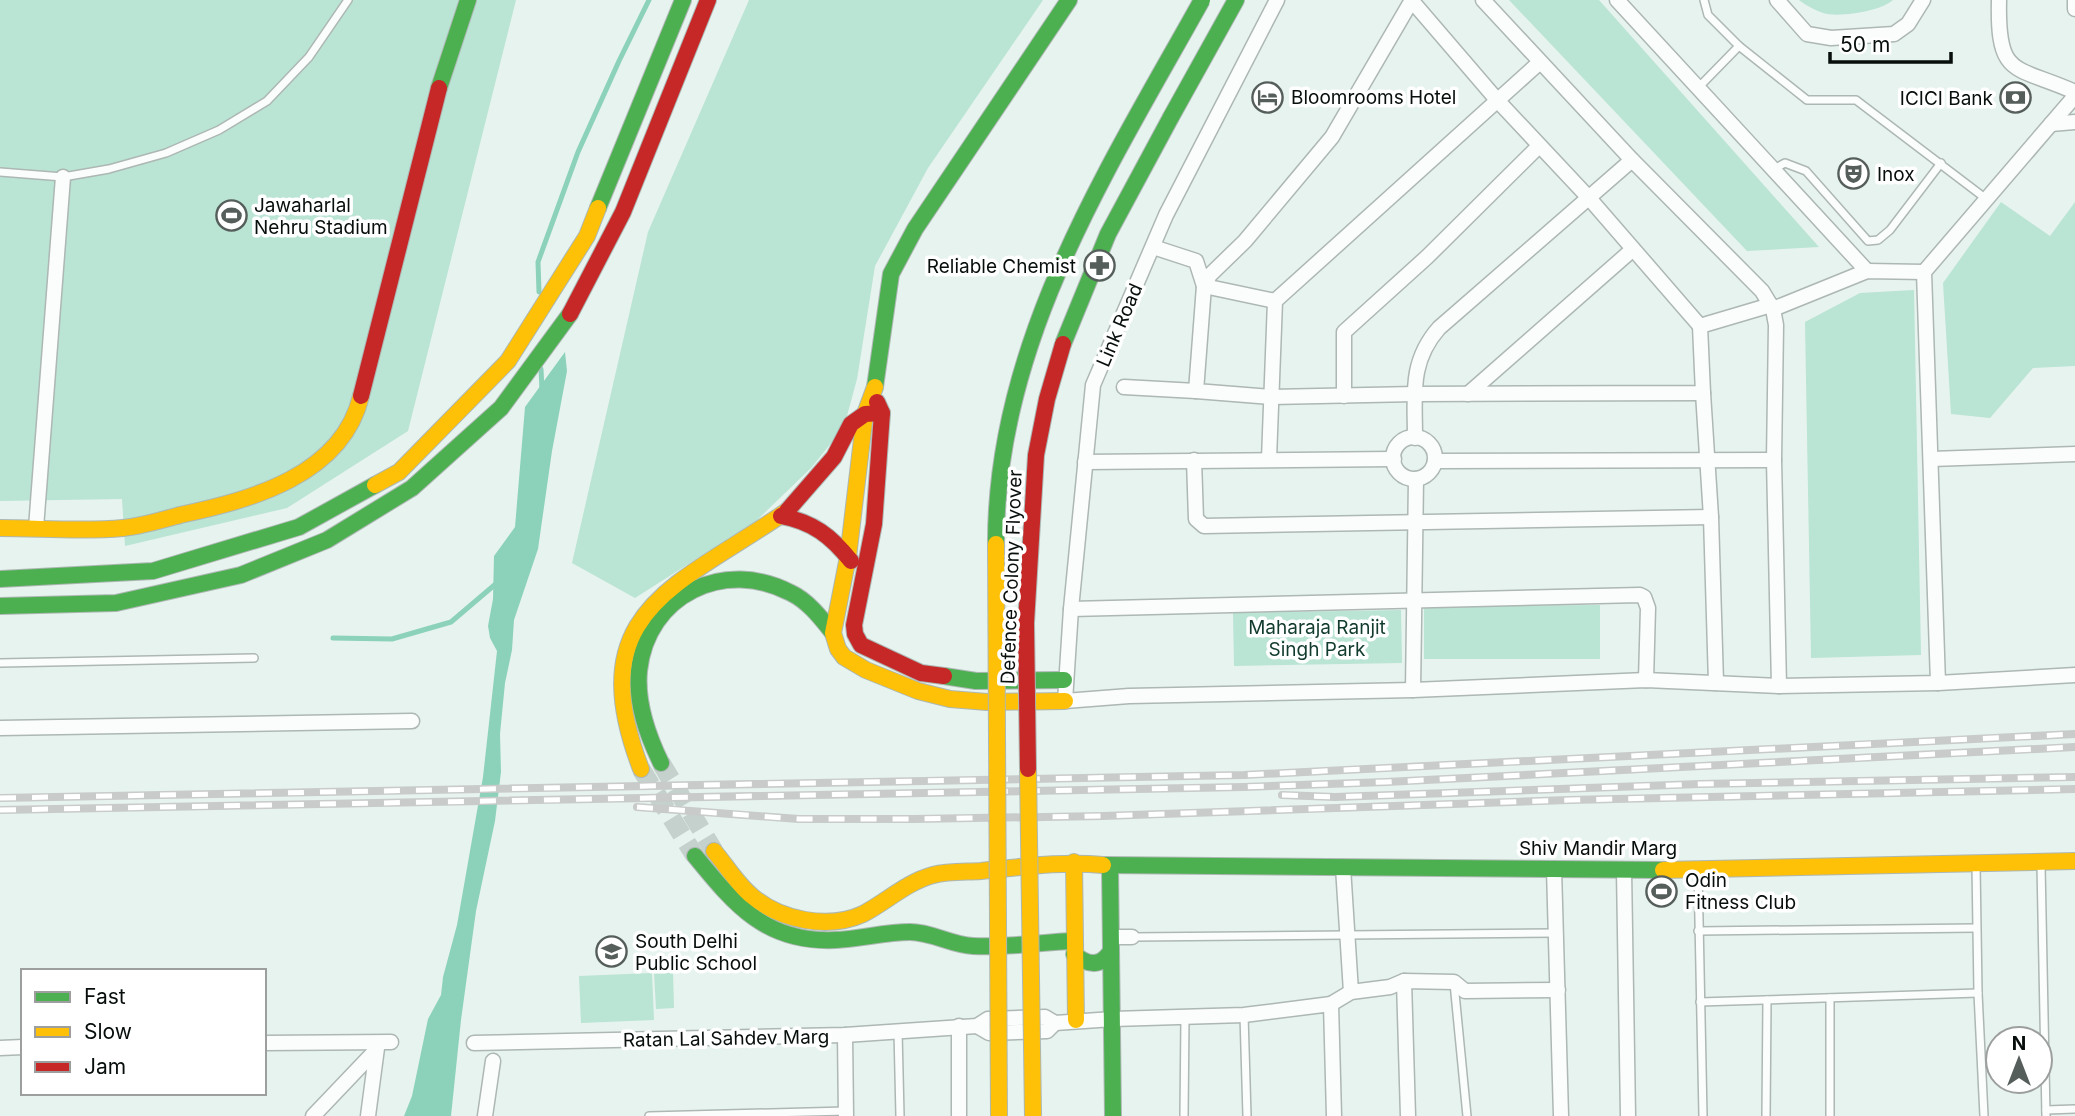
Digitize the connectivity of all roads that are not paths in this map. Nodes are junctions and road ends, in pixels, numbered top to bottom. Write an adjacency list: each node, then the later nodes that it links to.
1 (348, 0): 30 (lane)
2 (468, 0): 66 (main road)
3 (683, 0): 69 (main road)
4 (708, 0): 71 (main road)
5 (1069, 0): 46 (main road)
6 (1202, 0): 138 (main road, Defence Colony Flyover, bridge)
7 (1236, 0): 139 (main road, Defence Colony Flyover, bridge)
8 (1277, 0): 33 (street, Link Road)
9 (1483, 0): 19 (street)
10 (1617, 0): 20 (street)
11 (1704, 0): 18 (lane)
12 (1777, 0): 13 (street)
13 (1923, 0)
14 (1999, 0): 21 (street)
15 (2075, 0): 17 (street)
16 (1412, 1): 22 (street); 37 (street)
17 (2075, 9)
18 (1739, 46): 20 (lane); 27 (lane)
19 (1540, 62): 22 (street); 26 (street)
20 (1698, 88): 28 (street)
21 (2075, 94): 24 (street)
22 (1497, 100): 25 (street); 38 (street)
23 (2075, 122): 24 (street)
24 (2051, 124): 32 (street)
25 (1539, 146): 31 (street); 47 (street)
26 (1632, 160): 31 (street); 39 (street)
27 (1941, 163): 28 (lane); 32 (lane)
28 (1773, 170): 35 (street)
29 (0, 172): 30 (lane)
30 (63, 177): 66 (street)
31 (1589, 198): 34 (street); 44 (street)
32 (1986, 198): 36 (street)
33 (1153, 247): 37 (street); 60 (street, Link Road)
34 (1632, 250): 40 (street); 45 (street)
35 (1867, 271): 36 (street); 39 (street)
36 (1924, 272): 56 (street)
37 (1204, 286): 38 (street); 42 (street)
38 (1275, 301): 48 (street)
39 (1772, 307): 40 (street); 58 (street)
40 (1700, 326): 43 (street)
41 (1124, 387): 42 (street)
42 (1196, 391): 48 (street)
43 (1703, 393): 45 (street); 55 (street)
44 (1415, 394): 45 (street); 47 (street); 51 (street)
45 (1468, 394)
46 (874, 395): 49 (main road); 50 (main road)
47 (1344, 396): 48 (street)
48 (1272, 397): 53 (street)
49 (882, 413): 50 (main road); 68 (main road)
50 (865, 414): 62 (main road); 67 (main road)
51 (1415, 438): 54 (street); 59 (street)
52 (2075, 453): 56 (street)
53 (1269, 459): 54 (street); 57 (street)
54 (1394, 459): 61 (street)
55 (1707, 459): 58 (street); 59 (street); 63 (street)
56 (1931, 459): 80 (street)
57 (1194, 460): 60 (street); 64 (street)
58 (1774, 460): 81 (street)
59 (1435, 461): 61 (street)
60 (1085, 462): 72 (street, Link Road)
61 (1416, 479): 64 (street)
62 (781, 516): 67 (main road); 87 (main road)
63 (1711, 517): 64 (street); 79 (street)
64 (1416, 521): 70 (street)
65 (0, 528): 66 (main road)
66 (36, 528)
67 (848, 557): 68 (main road); 73 (main road)
68 (864, 578): 77 (main road)
69 (0, 579)
70 (1416, 601): 72 (street); 78 (street); 82 (street)
71 (0, 606)
72 (1071, 609): 77 (street, Link Road)
73 (833, 633): 83 (main road); 86 (main road)
74 (254, 658): 75 (lane)
75 (0, 663)
76 (2075, 675): 80 (street)
77 (1065, 680): 83 (street, Link Road)
78 (1646, 680): 79 (street); 82 (street)
79 (1716, 683): 81 (street)
80 (1938, 683): 81 (street)
81 (1779, 686)
82 (1413, 690): 83 (street)
83 (1065, 701)
84 (412, 721): 85 (street)
85 (0, 728)
86 (661, 763)
87 (641, 769)
88 (715, 851): 91 (main road, Shiv Mandir Marg)
89 (695, 856): 105 (main road)
90 (2075, 861): 92 (main road, Shiv Mandir Marg)
91 (1074, 862): 94 (main road, Shiv Mandir Marg); 105 (main road)
92 (2041, 862): 93 (main road, Shiv Mandir Marg); 130 (lane)
93 (1976, 863): 98 (main road, Shiv Mandir Marg); 99 (lane)
94 (1115, 865): 95 (main road, Shiv Mandir Marg); 104 (main road)
95 (1343, 867): 96 (main road, Shiv Mandir Marg); 102 (street)
96 (1554, 869): 97 (main road, Shiv Mandir Marg); 101 (street)
97 (1624, 870): 98 (main road, Shiv Mandir Marg); 147 (street)
98 (1698, 870): 100 (lane)
99 (1976, 928): 100 (lane); 110 (lane)
100 (1698, 931): 113 (lane)
101 (1556, 933): 102 (lane); 108 (street)
102 (1347, 935): 103 (lane); 109 (street)
103 (1132, 937): 104 (street)
104 (1111, 944): 105 (main road); 117 (main road)
105 (1074, 947): 118 (main road)
106 (1404, 981): 107 (street); 109 (street); 144 (street)
107 (1454, 982): 108 (street); 145 (lane)
108 (1558, 990): 146 (street)
109 (1351, 992): 114 (street)
110 (1978, 993): 111 (lane); 151 (lane)
111 (1830, 998): 112 (lane); 150 (lane)
112 (1767, 1000): 113 (lane); 149 (lane)
113 (1700, 1002): 148 (lane)
114 (1331, 1004): 115 (street, Ratan Lal Sahdev Marg); 143 (street)
115 (1244, 1015): 116 (street, Ratan Lal Sahdev Marg); 142 (lane)
116 (1185, 1017): 117 (street, Ratan Lal Sahdev Marg); 141 (lane)
117 (1113, 1018): 118 (street, Ratan Lal Sahdev Marg); 140 (main road)
118 (1076, 1020): 119 (street, Ratan Lal Sahdev Marg)
119 (958, 1026): 120 (street, Ratan Lal Sahdev Marg); 137 (street)
120 (898, 1031): 121 (street, Ratan Lal Sahdev Marg); 136 (lane)
121 (845, 1035): 123 (street, Ratan Lal Sahdev Marg); 129 (street)
122 (266, 1043): 124 (street)
123 (474, 1043)
124 (381, 1046): 132 (street); 133 (street)
125 (21, 1047): 126 (street)
126 (0, 1048)
127 (493, 1061): 134 (street)
128 (2075, 1109): 130 (lane)
129 (846, 1113): 131 (lane)
130 (2046, 1113)
131 (767, 1114): 135 (lane)
132 (313, 1116)
133 (368, 1116)
134 (485, 1116)
135 (649, 1116)
136 (900, 1116)
137 (959, 1116)
138 (999, 1116)
139 (1033, 1116)
140 (1113, 1116)
141 (1185, 1116)
142 (1247, 1116)
143 (1334, 1116)
144 (1408, 1116)
145 (1467, 1116)
146 (1561, 1116)
147 (1628, 1116)
148 (1703, 1116)
149 (1766, 1116)
150 (1830, 1116)
151 (1984, 1116)

